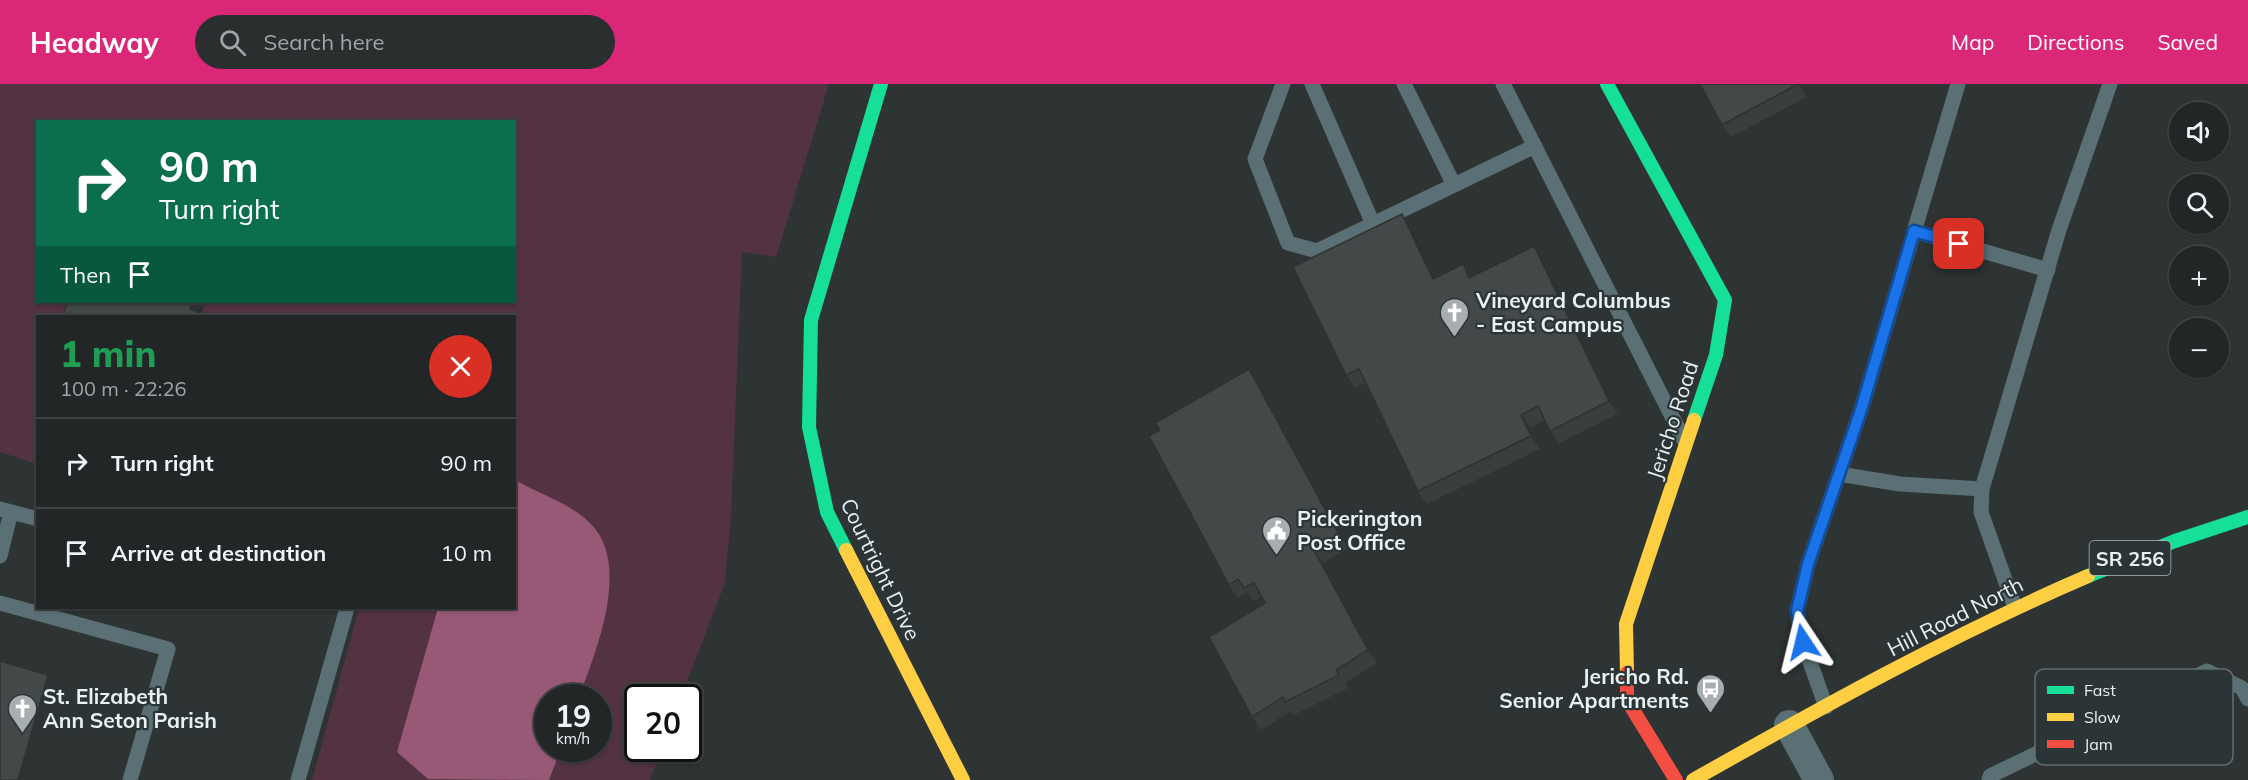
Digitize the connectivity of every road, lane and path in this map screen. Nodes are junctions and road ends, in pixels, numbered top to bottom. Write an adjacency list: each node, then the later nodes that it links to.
1 (881, 84): 31 (street, Courtright Drive)
2 (1283, 84): 11 (lane)
3 (1312, 84): 11 (lane)
4 (1404, 84): 10 (lane)
5 (1503, 84): 9 (lane)
6 (1607, 84): 14 (street, Jericho Road)
7 (1958, 84): 12 (lane)
8 (2110, 84): 13 (lane)
9 (1535, 146): 10 (lane); 14 (lane)
10 (1454, 185): 11 (lane)
11 (1373, 224)
12 (1914, 231): 13 (lane); 15 (lane)
13 (2048, 270): 16 (lane)
14 (1686, 444): 32 (street, Jericho Road)
15 (1839, 474): 16 (lane); 26 (lane)
16 (1982, 489): 22 (lane)
17 (6, 510): 19 (lane); 20 (lane)
18 (2248, 517): 22 (street, Hill Road North / SR 256)
19 (36, 518)
20 (0, 556)
21 (0, 603): 29 (lane)
22 (2015, 608): 26 (street, Hill Road North / SR 256)
23 (347, 609): 30 (lane)
24 (2233, 684): 25 (lane)
25 (2248, 699)
26 (1826, 707): 27 (street, Hill Road North / SR 256)
27 (1789, 725): 33 (street, Hill Road North / SR 256); 34 (street)
28 (2035, 754): 35 (lane)
29 (130, 780)
30 (298, 780)
31 (963, 780)
32 (1676, 780)
33 (1694, 780)
34 (1819, 780)
35 (1989, 780)

